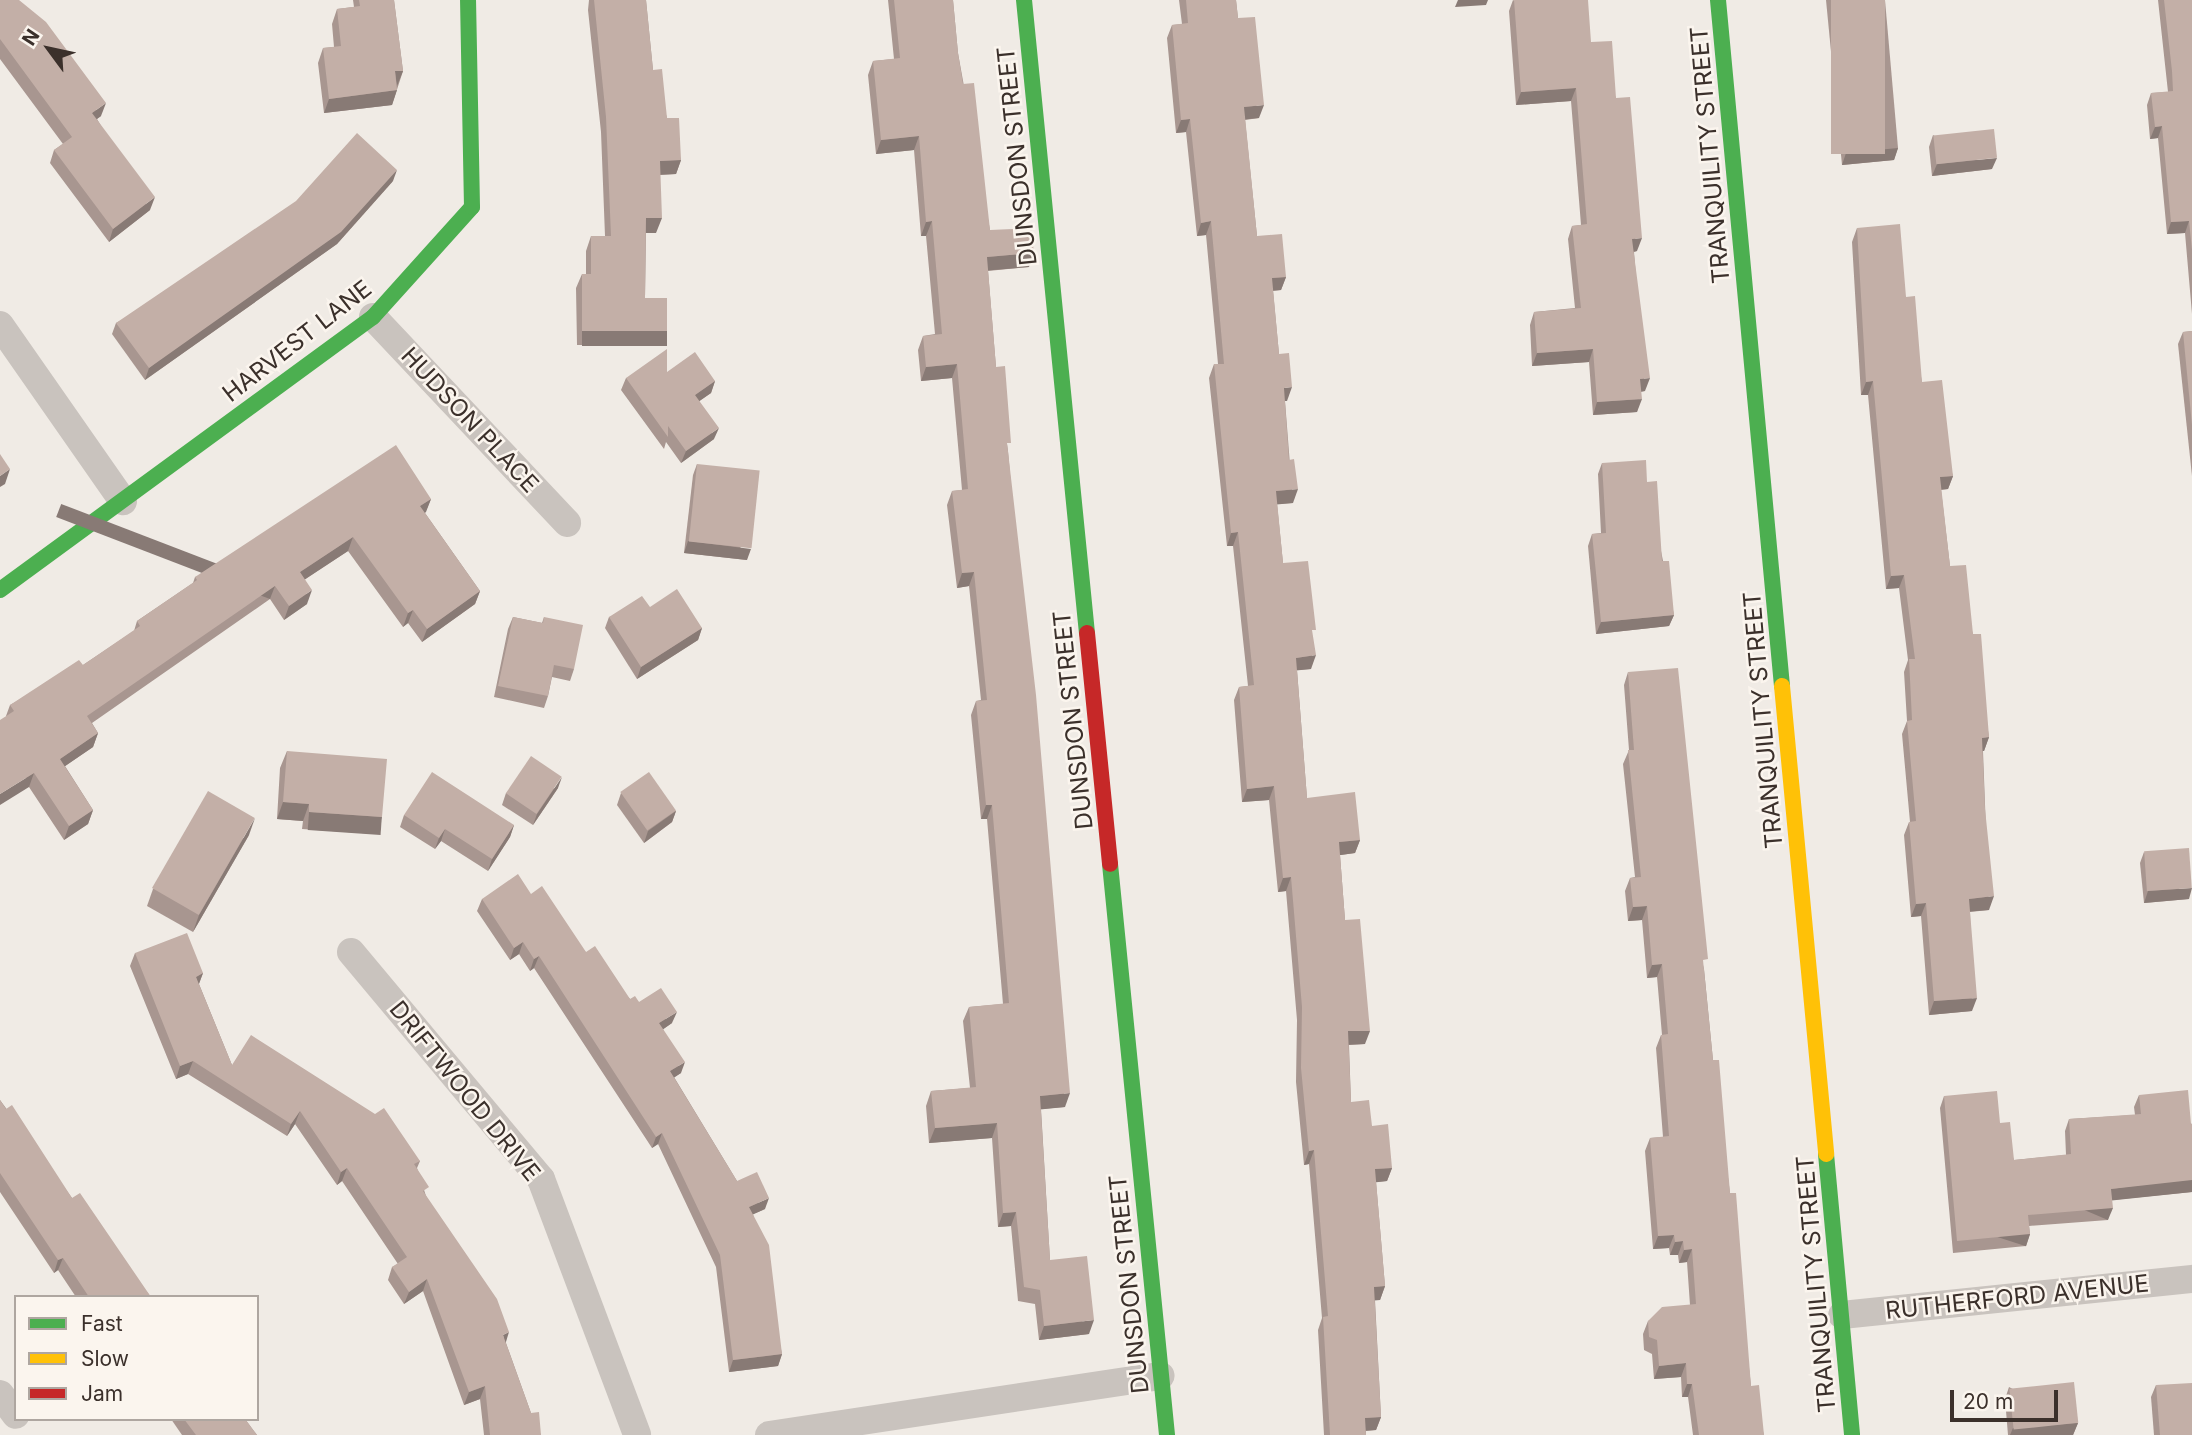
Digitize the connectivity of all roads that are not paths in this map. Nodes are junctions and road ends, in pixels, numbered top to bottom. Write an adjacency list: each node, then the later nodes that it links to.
1 (468, 0): 4 (street, HARVEST LANE)
2 (1024, 0): 12 (street, DUNSDON STREET)
3 (1718, 0): 11 (street, TRANQUILITY STREET)
4 (373, 317): 6 (street, HARVEST LANE); 7 (street, HUDSON PLACE)
5 (0, 325): 6 (street)
6 (123, 501): 8 (street, HARVEST LANE)
7 (567, 523)
8 (0, 590)
9 (351, 952): 15 (street, DRIFTWOOD DRIVE)
10 (2192, 1279): 11 (street, RUTHERFORD AVENUE)
11 (1842, 1315): 18 (street, TRANQUILITY STREET)
12 (1161, 1376): 16 (street); 17 (street, DUNSDON STREET)
13 (0, 1394): 14 (street)
14 (14, 1413)
15 (636, 1435)
16 (769, 1435)
17 (1167, 1435)
18 (1852, 1435)

